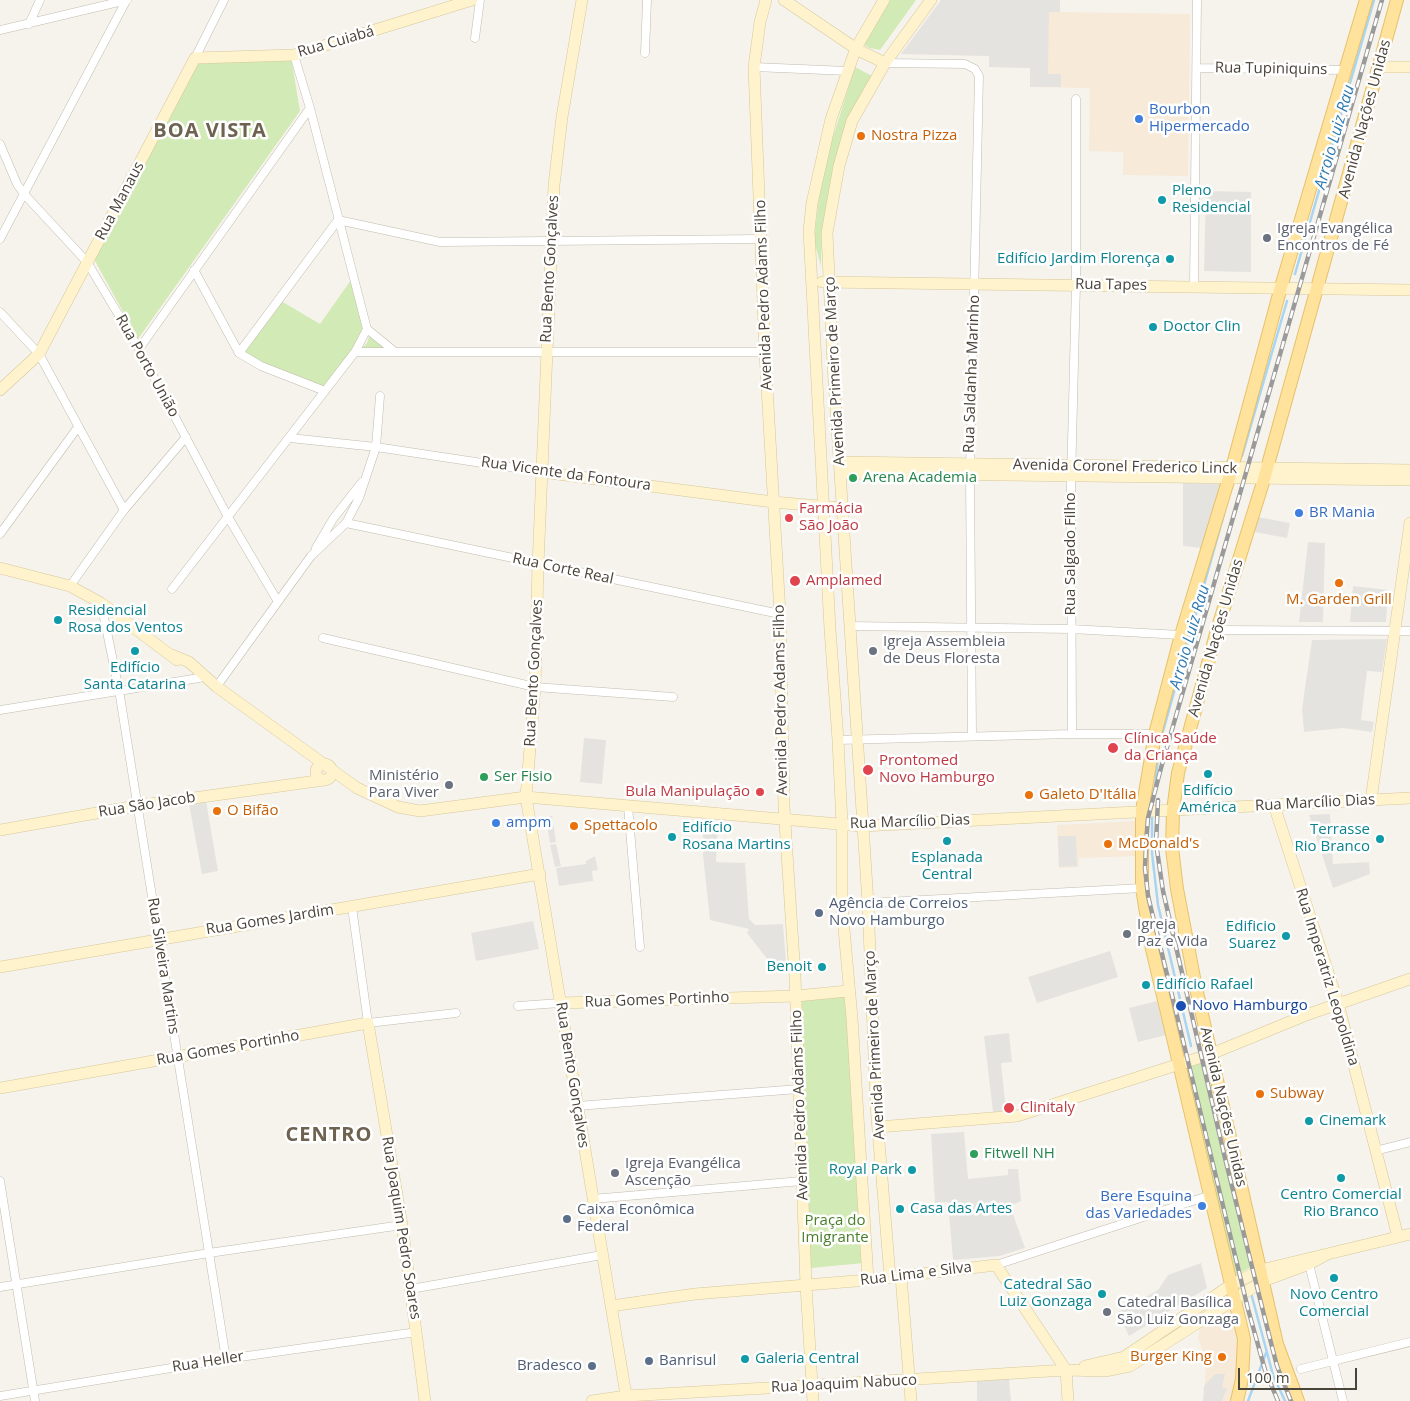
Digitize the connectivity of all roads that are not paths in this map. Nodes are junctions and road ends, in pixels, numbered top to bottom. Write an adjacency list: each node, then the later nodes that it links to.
1 (40, 0): 15 (street)
2 (127, 0): 15 (street); 32 (street)
3 (224, 0): 21 (street, Rua Manaus)
4 (472, 0): 20 (street, Rua Cuiabá)
5 (480, 0): 17 (street)
6 (582, 0): 36 (street, Rua Bento Gonçalves)
7 (647, 0): 19 (street)
8 (766, 0): 23 (street, Avenida Pedro Adams Filho)
9 (784, 0): 18 (street)
10 (884, 0): 18 (street, Avenida Primeiro de Março)
11 (931, 0): 22 (street, Avenida Primeiro de Março)
12 (1197, 0): 25 (street)
13 (1366, 0): 27 (main road, Avenida Nações Unidas)
14 (1397, 0): 24 (main road, Avenida Nações Unidas)
15 (29, 24): 16 (street)
16 (0, 30)
17 (475, 38)
18 (856, 48): 22 (street); 28 (street, Avenida Primeiro de Março)
19 (645, 53)
20 (294, 55): 21 (street, Rua Cuiabá); 30 (street)
21 (195, 58): 37 (street, Rua Manaus)
22 (884, 63): 40 (street, Avenida Primeiro de Março); 41 (street, Rua Saldanha Marinho)
23 (754, 67): 28 (street); 35 (street, Avenida Pedro Adams Filho)
24 (1380, 67): 26 (street); 45 (main road, Avenida Nações Unidas)
25 (1196, 68): 27 (street, Rua Tupiniquins); 43 (street)
26 (1410, 68)
27 (1346, 70): 44 (main road, Avenida Nações Unidas)
28 (848, 71): 39 (street, Avenida Primeiro de Março)
29 (1076, 99): 42 (street, Rua Salgado Filho)
30 (310, 108): 33 (street); 38 (street)
31 (0, 144): 32 (street, Rua Porto União)
32 (24, 194): 34 (street); 37 (street, Rua Porto União)
33 (338, 220): 36 (street); 48 (street); 54 (street)
34 (0, 239)
35 (762, 239): 36 (street); 53 (street, Avenida Pedro Adams Filho)
36 (550, 242): 50 (street, Rua Bento Gonçalves)
37 (87, 262): 49 (street, Rua Porto União); 55 (street, Rua Manaus)
38 (194, 270): 49 (street); 54 (street)
39 (812, 282): 40 (street, Rua Tapes); 73 (street, Avenida Primeiro de Março)
40 (829, 283): 41 (street, Rua Tapes); 63 (street, Avenida Primeiro de Março)
41 (975, 284): 42 (street, Rua Tapes); 64 (street, Rua Saldanha Marinho)
42 (1076, 284): 43 (street, Rua Tapes); 66 (street, Rua Salgado Filho)
43 (1194, 286): 44 (street, Rua Tapes)
44 (1281, 287): 45 (street, Rua Tapes); 68 (main road, Avenida Nações Unidas)
45 (1318, 289): 46 (street, Rua Tapes); 69 (main road, Avenida Nações Unidas)
46 (1410, 290)
47 (0, 312): 55 (street)
48 (367, 330): 51 (street); 52 (street)
49 (138, 349): 60 (street, Rua Porto União)
50 (546, 350): 51 (street); 53 (street); 67 (street, Rua Bento Gonçalves)
51 (394, 351): 52 (street)
52 (356, 352): 57 (street)
53 (765, 352): 72 (street, Avenida Pedro Adams Filho)
54 (239, 353): 57 (street)
55 (39, 354): 56 (street, Rua Manaus); 59 (street)
56 (0, 390)
57 (325, 391): 61 (street)
58 (380, 396): 62 (street)
59 (78, 427): 75 (street); 79 (street)
60 (186, 437): 75 (street); 76 (street, Rua Porto União)
61 (290, 438): 62 (street, Rua Vicente da Fontoura); 76 (street)
62 (376, 447): 67 (street, Rua Vicente da Fontoura); 70 (street)
63 (841, 467): 64 (street, Avenida Coronel Frederico Linck); 74 (street, Avenida Primeiro de Março)
64 (970, 470): 66 (street, Avenida Coronel Frederico Linck); 91 (street, Rua Saldanha Marinho)
65 (1410, 470): 69 (street, Avenida Coronel Frederico Linck)
66 (1072, 471): 68 (street, Avenida Coronel Frederico Linck); 92 (street, Rua Salgado Filho)
67 (542, 472): 72 (street, Rua Vicente da Fontoura); 81 (street, Rua Bento Gonçalves)
68 (1230, 473): 69 (street, Avenida Coronel Frederico Linck); 96 (main road, Avenida Nações Unidas)
69 (1265, 474): 71 (street, Avenida Coronel Frederico Linck); 93 (main road, Avenida Nações Unidas)
70 (363, 480): 77 (street); 80 (street)
71 (1410, 480)
72 (773, 502): 73 (street, Rua Vicente da Fontoura); 89 (street, Avenida Pedro Adams Filho)
73 (823, 507): 74 (street, Rua Vicente da Fontoura); 108 (street, Avenida Primeiro de Março)
74 (842, 508): 90 (street, Avenida Primeiro de Março)
75 (124, 510): 85 (street)
76 (228, 517): 86 (street); 87 (street, Rua Porto União)
77 (346, 523): 80 (street); 81 (street, Rua Corte Real)
78 (1410, 523): 94 (street)
79 (0, 534)
80 (311, 556): 87 (street)
81 (538, 564): 89 (street, Rua Corte Real); 101 (street, Rua Bento Gonçalves)
82 (0, 568): 83 (street, Rua Marcílio Dias)
83 (18, 572): 84 (street, Rua Marcílio Dias); 85 (street, Rua Marcílio Dias)
84 (0, 574)
85 (70, 586): 88 (street, Rua Marcílio Dias)
86 (172, 589)
87 (278, 600): 100 (street)
88 (101, 603): 98 (street, Rua Marcílio Dias); 102 (street, Rua Silveira Martins)
89 (780, 614): 122 (street, Avenida Pedro Adams Filho)
90 (850, 626): 91 (street); 109 (street, Avenida Primeiro de Março)
91 (969, 628): 92 (street); 107 (street, Rua Saldanha Marinho)
92 (1071, 628): 96 (street); 105 (street, Rua Salgado Filho)
93 (1217, 630): 94 (street); 121 (main road, Avenida Nações Unidas)
94 (1394, 631): 95 (street); 116 (street)
95 (1410, 631)
96 (1180, 635): 106 (main road, Avenida Nações Unidas)
97 (323, 638): 101 (street)
98 (172, 655): 99 (street, Rua Marcílio Dias); 100 (street, Rua Marcílio Dias)
99 (199, 678): 100 (street, Rua Marcílio Dias); 102 (street)
100 (216, 686): 110 (street, Rua Marcílio Dias)
101 (535, 687): 103 (street); 114 (street, Rua Bento Gonçalves)
102 (119, 690): 104 (street); 118 (street, Rua Silveira Martins)
103 (673, 697)
104 (0, 710)
105 (1072, 734): 106 (street); 107 (street)
106 (1155, 734): 120 (main road, Avenida Nações Unidas)
107 (972, 736): 109 (street)
108 (838, 740): 109 (street); 123 (street, Avenida Primeiro de Março)
109 (858, 740): 124 (street, Avenida Primeiro de Março)
110 (299, 746): 111 (street, Rua Marcílio Dias); 112 (street, Rua Marcílio Dias)
111 (328, 766): 112 (street); 113 (street, Rua Marcílio Dias)
112 (320, 775): 113 (street, Rua Marcílio Dias); 118 (street, Rua São Jacob)
113 (357, 788): 114 (street, Rua Marcílio Dias)
114 (526, 797): 119 (street, Rua Marcílio Dias); 126 (street, Rua Bento Gonçalves)
115 (1410, 798): 116 (street, Rua Marcílio Dias)
116 (1370, 800): 117 (street, Rua Marcílio Dias)
117 (1274, 805): 121 (street, Rua Marcílio Dias); 137 (street, Rua Imperatriz Leopoldina)
118 (136, 806): 125 (street, Rua São Jacob); 130 (street, Rua Silveira Martins)
119 (628, 806): 122 (street, Rua Marcílio Dias); 131 (street)
120 (1142, 811): 121 (street, Rua Marcílio Dias); 124 (street, Rua Marcílio Dias); 127 (main road, Avenida Nações Unidas)
121 (1173, 811): 141 (main road, Avenida Nações Unidas)
122 (785, 818): 123 (street, Rua Marcílio Dias); 135 (street, Avenida Pedro Adams Filho)
123 (842, 824): 124 (street, Rua Marcílio Dias); 134 (street, Avenida Primeiro de Março)
124 (862, 826): 128 (street, Avenida Primeiro de Março)
125 (0, 830)
126 (540, 874): 129 (street, Rua Gomes Jardim); 136 (street, Rua Bento Gonçalves)
127 (1142, 888): 128 (street); 143 (main road, Avenida Nações Unidas)
128 (868, 904): 147 (street, Avenida Primeiro de Março)
129 (352, 907): 130 (street, Rua Gomes Jardim); 140 (street, Rua Joaquim Pedro Soares)
130 (160, 938): 132 (street, Rua Gomes Jardim); 142 (street, Rua Silveira Martins)
131 (640, 947)
132 (0, 967)
133 (1410, 979): 137 (street)
134 (848, 991): 135 (street, Rua Gomes Portinho); 164 (street, Avenida Primeiro de Março)
135 (796, 996): 136 (street, Rua Gomes Portinho); 145 (street, Avenida Pedro Adams Filho)
136 (560, 1003): 138 (street, Rua Gomes Portinho); 146 (street, Rua Bento Gonçalves)
137 (1338, 1003): 141 (street); 149 (street, Rua Imperatriz Leopoldina)
138 (518, 1006)
139 (456, 1014): 140 (street, Rua Gomes Portinho)
140 (368, 1023): 142 (street, Rua Gomes Portinho); 154 (street, Rua Joaquim Pedro Soares)
141 (1211, 1054): 143 (street); 162 (main road, Avenida Nações Unidas)
142 (176, 1057): 144 (street, Rua Gomes Portinho); 157 (street, Rua Silveira Martins)
143 (1180, 1064): 147 (street); 152 (main road, Avenida Nações Unidas)
144 (0, 1088)
145 (799, 1089): 146 (street); 151 (street, Avenida Pedro Adams Filho)
146 (577, 1106): 153 (street, Rua Bento Gonçalves)
147 (878, 1127): 163 (street, Avenida Primeiro de Março)
148 (1410, 1142): 149 (street)
149 (1375, 1151): 156 (street, Rua Imperatriz Leopoldina)
150 (0, 1181): 165 (street)
151 (802, 1181): 153 (street); 166 (street, Avenida Pedro Adams Filho)
152 (1211, 1195): 160 (street, Rua Lima e Silva); 167 (main road, Avenida Nações Unidas)
153 (592, 1199): 159 (street, Rua Bento Gonçalves)
154 (402, 1226): 157 (street); 169 (street, Rua Joaquim Pedro Soares)
155 (1410, 1234): 156 (street, Rua Joaquim Nabuco)
156 (1398, 1237): 158 (street, Rua Joaquim Nabuco)
157 (209, 1253): 165 (street); 174 (street, Rua Silveira Martins)
158 (1328, 1254): 161 (street, Rua Joaquim Nabuco); 162 (street, Rua Joaquim Nabuco)
159 (602, 1256): 169 (street); 171 (street, Rua Bento Gonçalves)
160 (996, 1264): 163 (street, Rua Lima e Silva); 177 (street)
161 (1308, 1264): 162 (street, Rua Joaquim Nabuco); 175 (street)
162 (1262, 1275): 167 (street, Rua Joaquim Nabuco); 170 (street, Rua Joaquim Nabuco); 190 (main road, Avenida Nações Unidas)
163 (895, 1276): 164 (street, Rua Lima e Silva); 178 (street, Avenida Primeiro de Março)
164 (868, 1280): 166 (street, Rua Lima e Silva)
165 (16, 1284): 168 (street); 180 (street)
166 (806, 1285): 171 (street, Rua Lima e Silva); 179 (street, Avenida Pedro Adams Filho)
167 (1231, 1285): 170 (main road, Avenida Nações Unidas); 177 (street, Rua Joaquim Nabuco)
168 (0, 1287)
169 (411, 1290): 172 (street, Rua Joaquim Pedro Soares)
170 (1234, 1298): 177 (street, Rua Joaquim Nabuco); 189 (main road, Avenida Nações Unidas)
171 (611, 1306): 182 (street, Rua Bento Gonçalves)
172 (417, 1332): 174 (street, Rua Heller); 184 (street, Rua Joaquim Pedro Soares)
173 (1410, 1342): 175 (street)
174 (226, 1358): 180 (street, Rua Heller)
175 (1333, 1362): 176 (street); 191 (street)
176 (1301, 1369)
177 (1066, 1370): 178 (street, Rua Joaquim Nabuco); 188 (street)
178 (910, 1381): 179 (street, Rua Joaquim Nabuco); 187 (street, Avenida Primeiro de Março)
179 (812, 1385): 182 (street, Rua Joaquim Nabuco); 186 (street, Avenida Pedro Adams Filho)
180 (33, 1391): 181 (street, Rua Heller); 183 (street)
181 (0, 1396)
182 (627, 1399): 185 (street, Rua Joaquim Nabuco)
183 (35, 1401)
184 (425, 1401)
185 (592, 1401)
186 (813, 1401)
187 (911, 1401)
188 (1068, 1401)
189 (1237, 1401)
190 (1298, 1401)
191 (1342, 1401)

